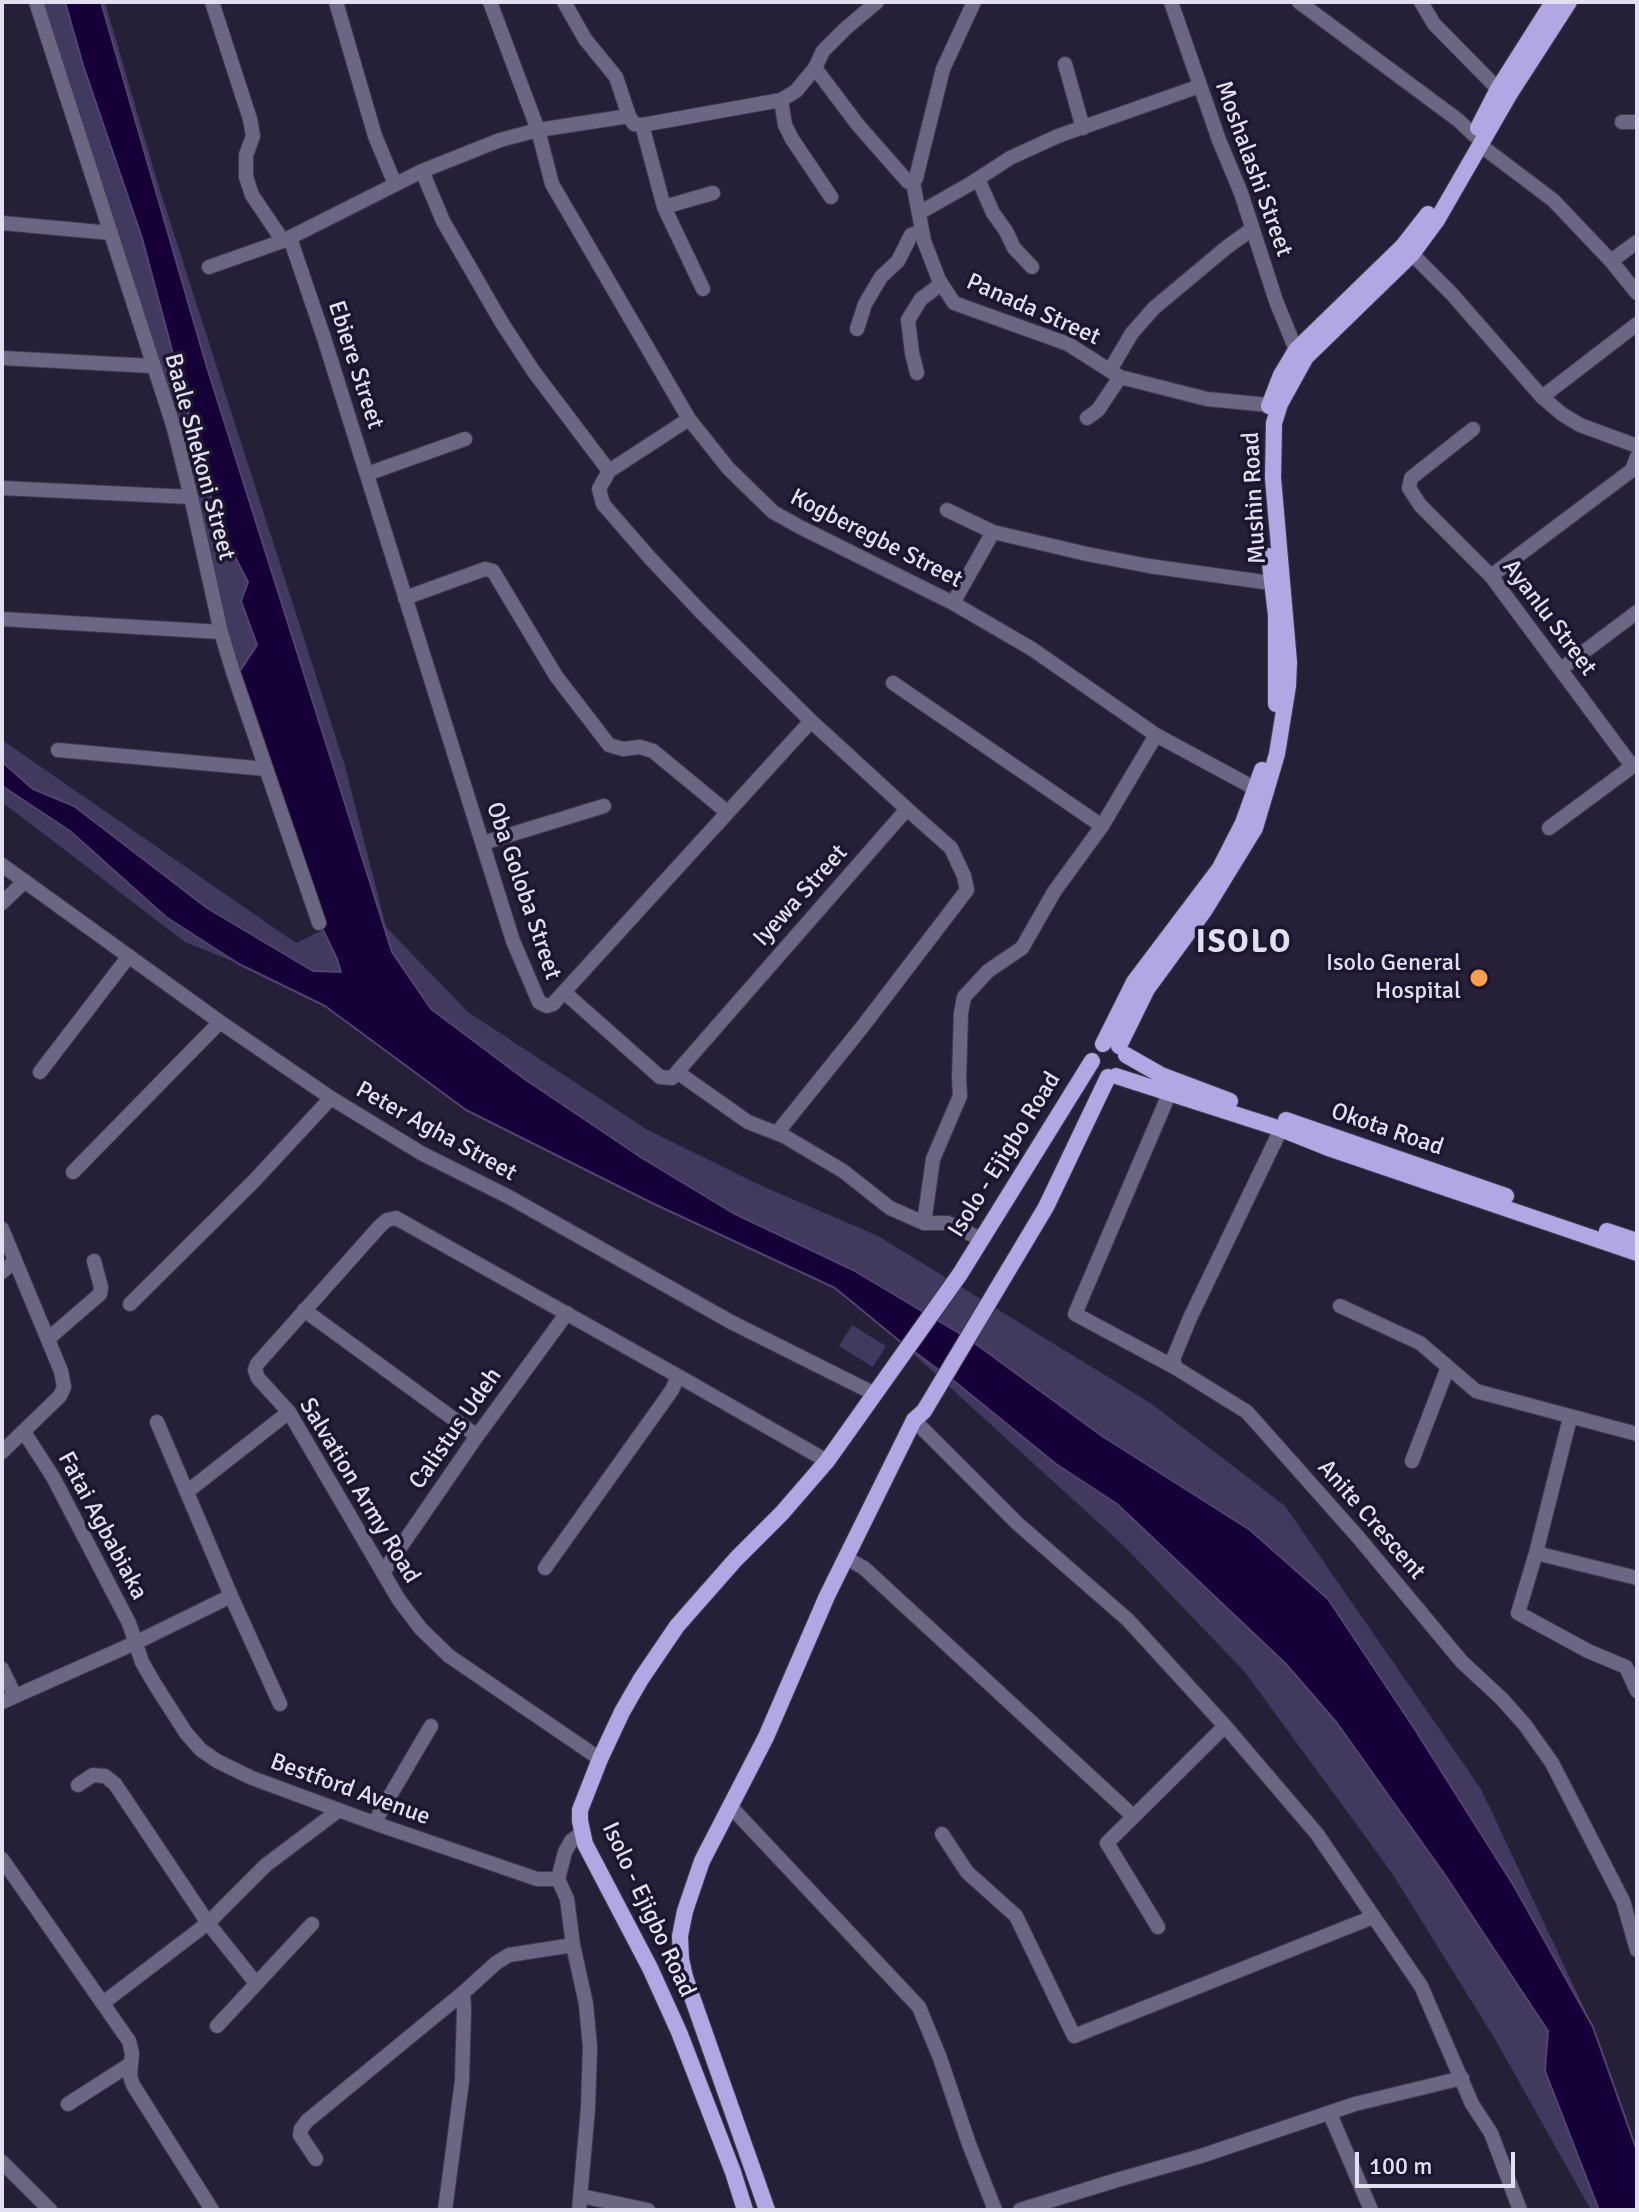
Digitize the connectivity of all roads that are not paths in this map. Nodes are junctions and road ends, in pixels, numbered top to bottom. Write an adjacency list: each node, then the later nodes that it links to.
1 (36, 2): 34 (street, Baale Shekoni Street)
2 (212, 2): 35 (street, Ebiere Street)
3 (336, 2): 26 (street)
4 (490, 2): 21 (street, Kogberegbe Street)
5 (564, 2): 18 (street)
6 (877, 2): 14 (street)
7 (974, 2): 25 (street)
8 (1171, 2): 15 (street, Moshalashi Street)
9 (1299, 2): 22 (street)
10 (1421, 2): 16 (street)
11 (1553, 2): 16 (main road, Mushin Road)
12 (1569, 2): 22 (main road, Mushin Road)
13 (1065, 64): 20 (street)
14 (815, 68): 17 (street); 25 (street)
15 (1200, 86): 20 (street); 32 (street, Moshalashi Street)
16 (1498, 89): 22 (main road, Mushin Road)
17 (781, 100): 19 (street); 28 (street)
18 (629, 116): 19 (street); 21 (street)
19 (642, 125): 29 (street)
20 (1083, 128): 24 (street)
21 (538, 130): 23 (street); 54 (street, Kogberegbe Street)
22 (1477, 140): 37 (main road, Mushin Road); 38 (street); 46 (main road, Mushin Road)
23 (422, 171): 26 (street); 59 (street)
24 (978, 179): 30 (street); 40 (street)
25 (913, 182): 30 (street, Panada Street)
26 (395, 184): 35 (street)
27 (713, 193): 29 (street)
28 (831, 197)
29 (664, 207): 42 (street)
30 (919, 213): 33 (street, Panada Street)
31 (2, 223): 34 (street)
32 (1252, 229): 46 (street, Moshalashi Street); 50 (street)
33 (922, 231): 41 (street, Panada Street); 45 (street)
34 (111, 233): 48 (street, Baale Shekoni Street)
35 (286, 239): 39 (street); 60 (street, Ebiere Street)
36 (1637, 242): 38 (street)
37 (1412, 254): 51 (street); 94 (main road, Mushin Road)
38 (1611, 261): 43 (street)
39 (209, 267)
40 (1032, 267)
41 (941, 284): 49 (street); 50 (street, Panada Street)
42 (703, 289)
43 (1637, 293)
44 (1637, 324): 51 (street)
45 (857, 329)
46 (1296, 350): 52 (main road, Mushin Road)
47 (2, 358): 48 (street)
48 (152, 366): 62 (street, Baale Shekoni Street)
49 (917, 373)
50 (1115, 374): 52 (street, Panada Street); 53 (street)
51 (1542, 397): 57 (street)
52 (1269, 405): 67 (main road, Mushin Road)
53 (1087, 418)
54 (689, 419): 59 (street); 69 (street, Kogberegbe Street)
55 (1473, 429): 66 (street, Ayanlu Street)
56 (465, 439): 60 (street)
57 (1637, 446)
58 (1637, 457): 66 (street)
59 (609, 471): 75 (street)
60 (367, 474): 63 (street, Ebiere Street)
61 (2, 488): 62 (street)
62 (191, 497): 72 (street, Baale Shekoni Street)
63 (377, 506): 68 (street, Oba Goloba Street)
64 (947, 510): 65 (street)
65 (993, 532): 67 (street); 69 (street)
66 (1491, 576): 73 (street, Ayanlu Street)
67 (1271, 583): 80 (main road, Mushin Road)
68 (405, 598): 83 (street); 86 (street, Oba Goloba Street)
69 (953, 603): 76 (street, Kogberegbe Street)
70 (1637, 612): 73 (street)
71 (2, 619): 72 (street)
72 (221, 632): 79 (street, Baale Shekoni Street)
73 (1561, 669): 78 (street, Ayanlu Street)
74 (893, 683): 84 (street)
75 (811, 721): 82 (street); 83 (street, Oba Goloba Street)
76 (1156, 735): 80 (street, Kogberegbe Street); 84 (street)
77 (58, 750): 79 (street)
78 (1634, 764): 85 (street)
79 (266, 769): 90 (street, Baale Shekoni Street)
80 (1256, 789): 94 (main road, Mushin Road)
81 (604, 806): 86 (street)
82 (907, 809): 97 (street, Iyewa Street); 102 (street)
83 (727, 812): 92 (street, Oba Goloba Street)
84 (1102, 826): 104 (street)
85 (1549, 828)
86 (483, 843): 92 (street, Oba Goloba Street)
87 (2, 865): 88 (street, Peter Agha Street)
88 (25, 881): 89 (street); 91 (street, Peter Agha Street)
89 (2, 903)
90 (319, 923)
91 (129, 956): 93 (street, Peter Agha Street); 96 (street)
92 (564, 992): 97 (street)
93 (220, 1022): 100 (street, Peter Agha Street); 103 (street)
94 (1116, 1048): 95 (main road); 98 (main road); 107 (main road, Okota Road)
95 (1092, 1061): 98 (main road); 106 (main road, Isolo - Ejigbo Road)
96 (40, 1072)
97 (677, 1072): 102 (street)
98 (1112, 1077): 99 (main road); 122 (main road, Isolo - Ejigbo Road)
99 (1170, 1092): 101 (main road); 118 (street, Anite Crescent)
100 (331, 1098): 112 (street); 120 (street, Peter Agha Street)
101 (1281, 1129): 108 (main road); 118 (street)
102 (777, 1133): 104 (street)
103 (73, 1172)
104 (924, 1223): 106 (street)
105 (2, 1229): 109 (street)
106 (981, 1239): 120 (main road, Isolo - Ejigbo Road)
107 (1637, 1241)
108 (1637, 1253)
109 (15, 1261): 111 (street); 116 (street)
110 (94, 1261): 116 (street)
111 (2, 1272)
112 (130, 1304)
113 (1340, 1306): 117 (street)
114 (304, 1310): 115 (street, Salvation Army Road); 121 (street, Salvation Army Road); 127 (street)
115 (567, 1313): 119 (street); 127 (street, Calistus Udeh)
116 (48, 1339): 125 (street)
117 (1448, 1367): 123 (street); 130 (street)
118 (1176, 1368): 160 (street, Anite Crescent)
119 (678, 1376): 129 (street); 134 (street)
120 (879, 1388): 129 (main road, Isolo - Ejigbo Road)
121 (289, 1412): 131 (street); 135 (street, Salvation Army Road)
122 (919, 1416): 133 (main road, Isolo - Ejigbo Road); 144 (street)
123 (1570, 1418): 126 (street); 132 (street)
124 (157, 1422): 131 (street)
125 (24, 1432): 128 (street); 138 (street, Fatai Agbabiaka)
126 (1637, 1434)
127 (477, 1436): 135 (street, Calistus Udeh)
128 (2, 1452)
129 (827, 1461): 145 (main road, Isolo - Ejigbo Road)
130 (1412, 1461)
131 (188, 1491): 137 (street)
132 (1536, 1553): 136 (street); 140 (street)
133 (846, 1558): 147 (main road, Isolo - Ejigbo Road); 149 (street)
134 (545, 1568)
135 (384, 1571): 145 (street, Salvation Army Road)
136 (1637, 1578)
137 (231, 1596): 138 (street); 142 (street)
138 (135, 1643): 141 (street); 148 (street, Bestford Avenue)
139 (2, 1669): 141 (street)
140 (1637, 1691)
141 (9, 1699)
142 (280, 1704)
143 (431, 1726): 150 (street)
144 (1225, 1726): 149 (street); 155 (street)
145 (600, 1759): 151 (main road, Isolo - Ejigbo Road)
146 (78, 1785): 156 (street)
147 (731, 1807): 161 (main road, Isolo - Ejigbo Road); 180 (street)
148 (339, 1810): 150 (street, Bestford Avenue); 156 (street)
149 (1133, 1816): 158 (street)
150 (374, 1823): 154 (street, Bestford Avenue)
151 (582, 1833): 154 (street); 163 (main road, Isolo - Ejigbo Road)
152 (942, 1834): 155 (street)
153 (2, 1859): 165 (street)
154 (558, 1879): 159 (street)
155 (1373, 1917): 168 (street)
156 (208, 1923): 162 (street); 165 (street)
157 (312, 1924): 162 (street)
158 (1158, 1927)
159 (573, 1945): 164 (street); 173 (street)
160 (1637, 1950)
161 (685, 1977): 163 (main road); 179 (main road, Isolo - Ejigbo Road)
162 (255, 1982): 166 (street)
163 (657, 1984): 178 (main road, Isolo - Ejigbo Road)
164 (463, 1993): 171 (street); 176 (street)
165 (103, 2003): 167 (street)
166 (217, 2026)
167 (129, 2065): 169 (street); 175 (street)
168 (1462, 2078): 170 (street); 183 (street)
169 (68, 2104)
170 (1330, 2114): 181 (street); 182 (street)
171 (316, 2159)
172 (2, 2162): 174 (street)
173 (580, 2203): 177 (street)
174 (50, 2210)
175 (212, 2210)
176 (445, 2210)
177 (648, 2210)
178 (745, 2210)
179 (767, 2210)
180 (995, 2210)
181 (1020, 2210)
182 (1371, 2210)
183 (1520, 2210)

